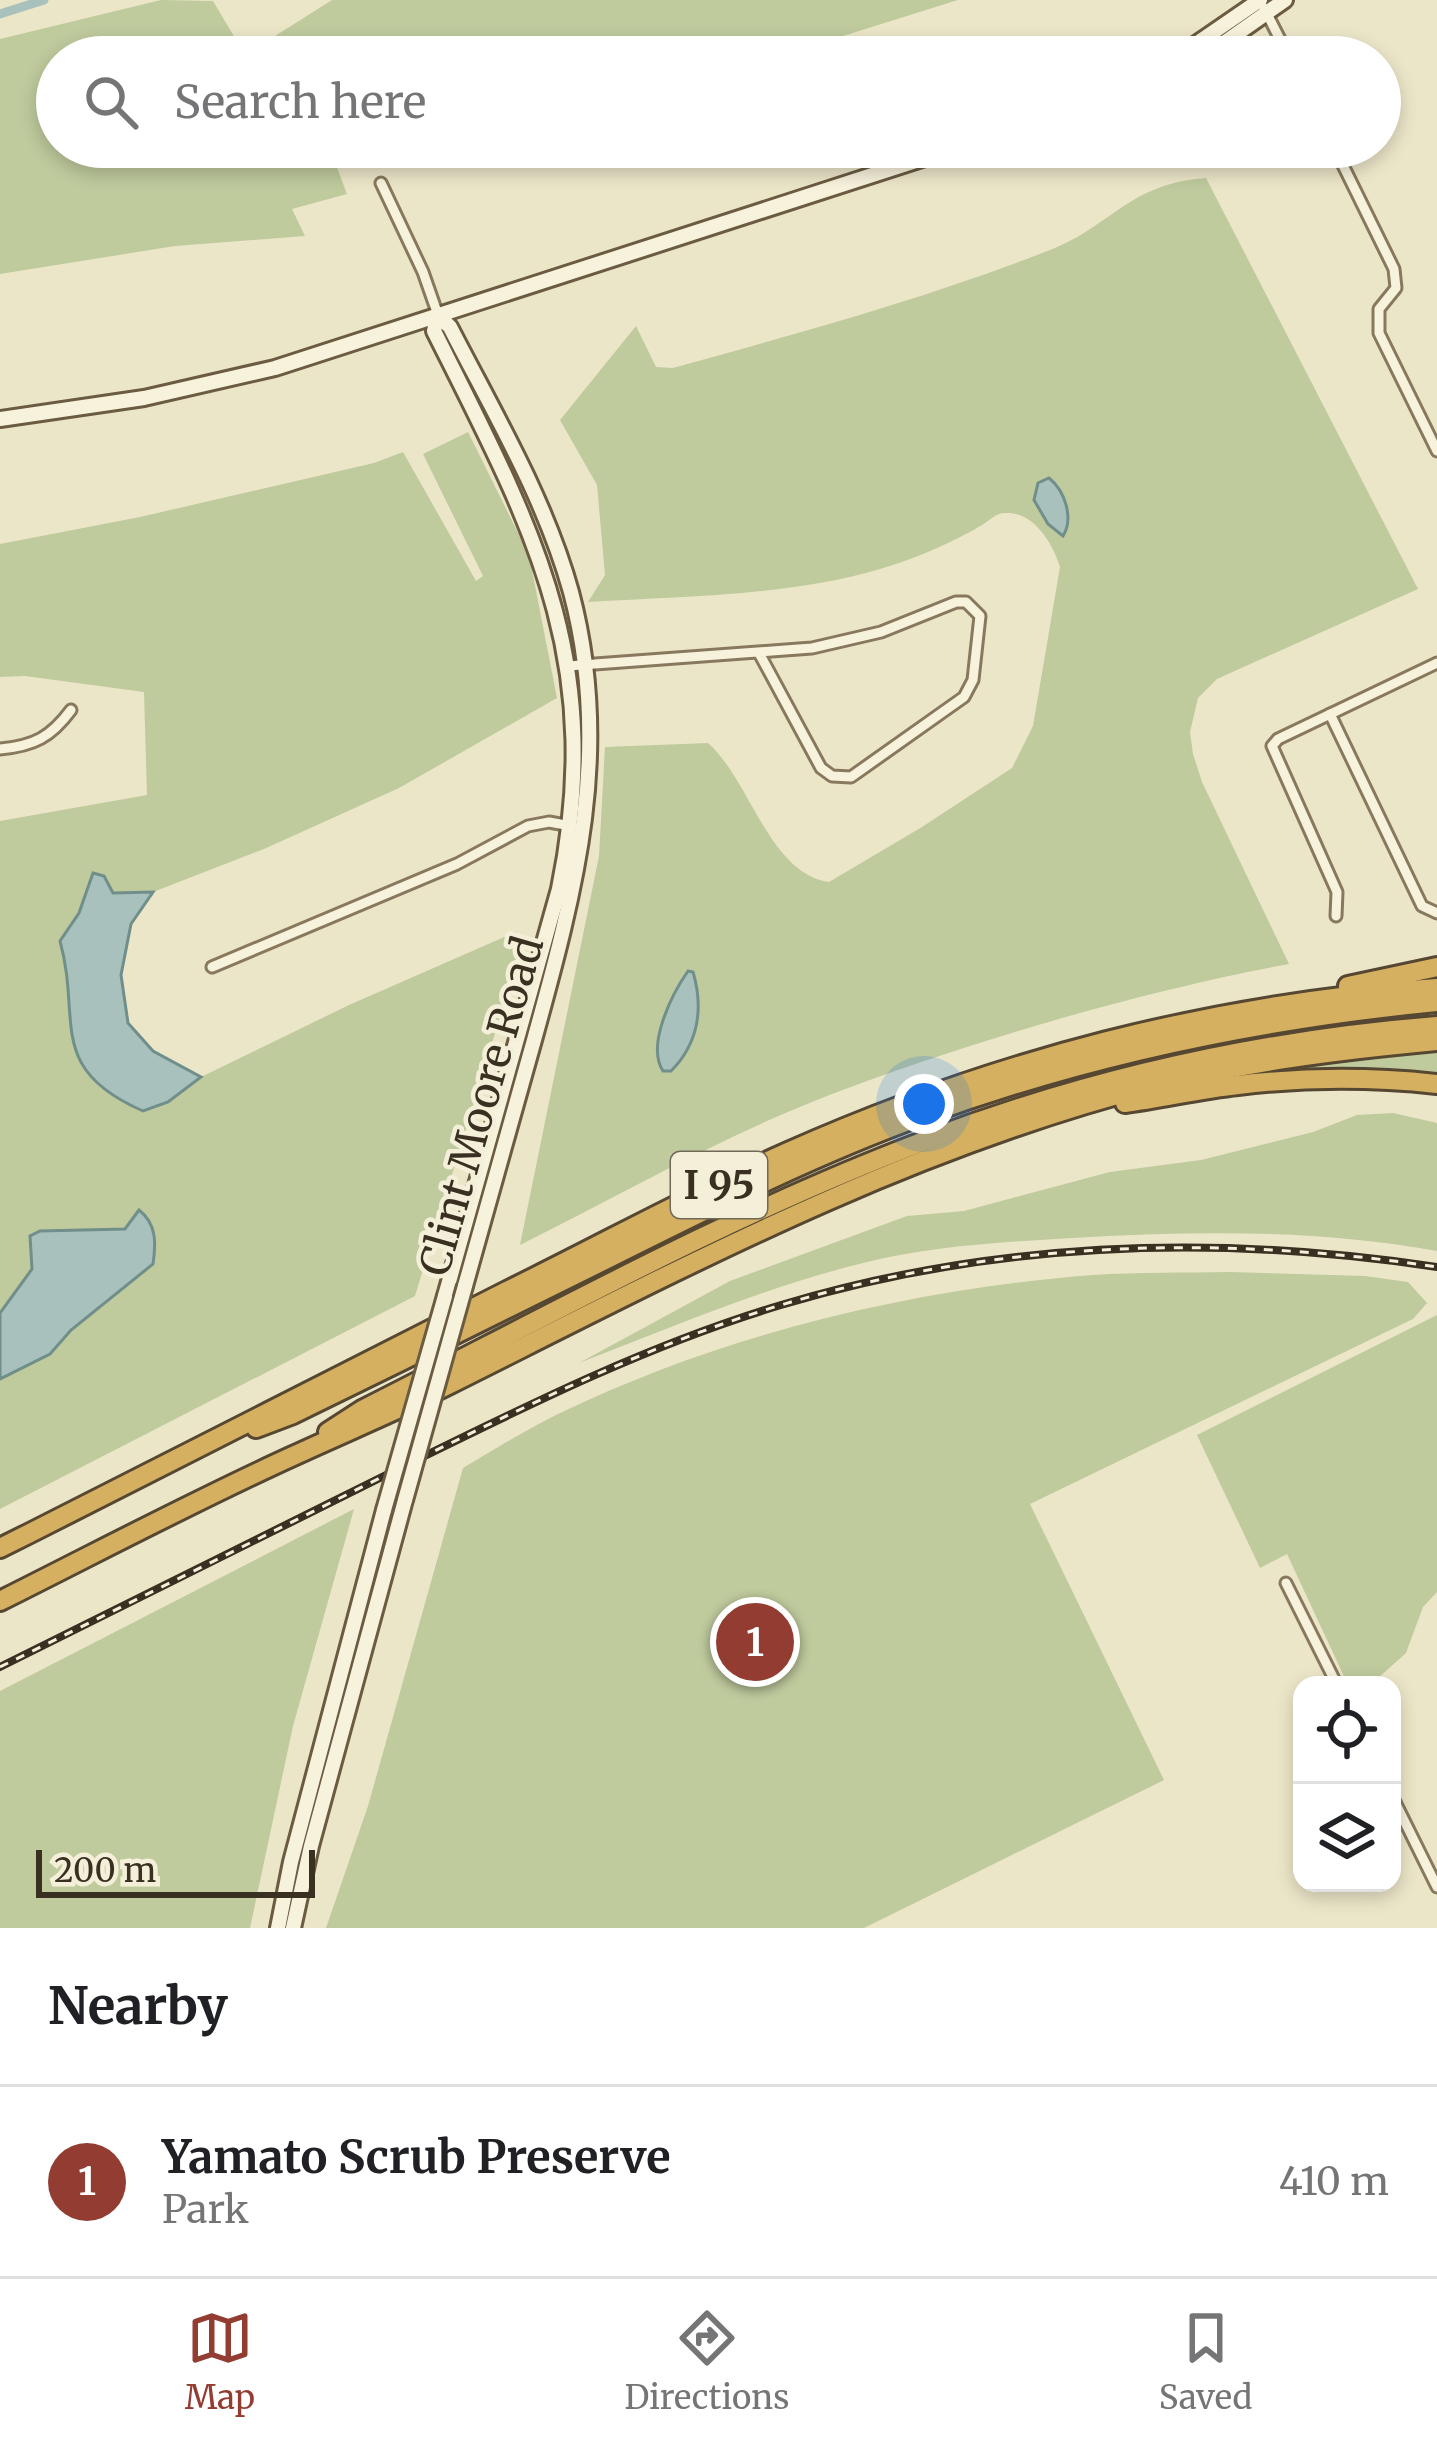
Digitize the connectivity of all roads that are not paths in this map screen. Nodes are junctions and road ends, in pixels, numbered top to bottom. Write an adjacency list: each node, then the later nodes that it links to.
1 (1285, 0): 2 (street)
2 (1263, 3): 3 (street); 4 (street); 5 (street)
3 (1211, 36)
4 (1227, 36)
5 (1279, 36)
6 (894, 168): 9 (street)
7 (1344, 168): 13 (street)
8 (380, 183): 9 (street, Clint Moore Road)
9 (438, 315): 10 (street); 11 (street, Clint Moore Road); 12 (street, Clint Moore Road)
10 (0, 418)
11 (502, 428): 12 (street); 16 (street, Clint Moore Road)
12 (487, 436): 17 (street, Clint Moore Road)
13 (1437, 451)
14 (759, 653): 14 (street); 16 (street)
15 (1437, 664): 19 (street)
16 (586, 665): 17 (street); 21 (street, Clint Moore Road)
17 (568, 666): 21 (street, Clint Moore Road)
18 (71, 710): 20 (street)
19 (1330, 714): 22 (street); 23 (street)
20 (0, 749)
21 (577, 828): 24 (street); 41 (street, Clint Moore Road, bridge); 42 (street, Clint Moore Road, bridge)
22 (1437, 913)
23 (1336, 916)
24 (212, 967)
25 (1437, 968): 28 (highway)
26 (1437, 988): 28 (highway, I 95)
27 (1437, 1002): 33 (highway)
28 (1258, 1008): 33 (highway, I 95)
29 (1437, 1026): 34 (highway)
30 (1437, 1041): 32 (highway, I 95)
31 (1437, 1084): 32 (highway)
32 (1073, 1110): 34 (highway, I 95)
33 (212, 1443): 35 (highway, I 95)
34 (295, 1455): 37 (highway, I 95)
35 (0, 1548)
36 (1286, 1583): 38 (street)
37 (0, 1600)
38 (1332, 1676)
39 (1401, 1814): 40 (street)
40 (1437, 1887)
41 (278, 1928)
42 (293, 1928)

